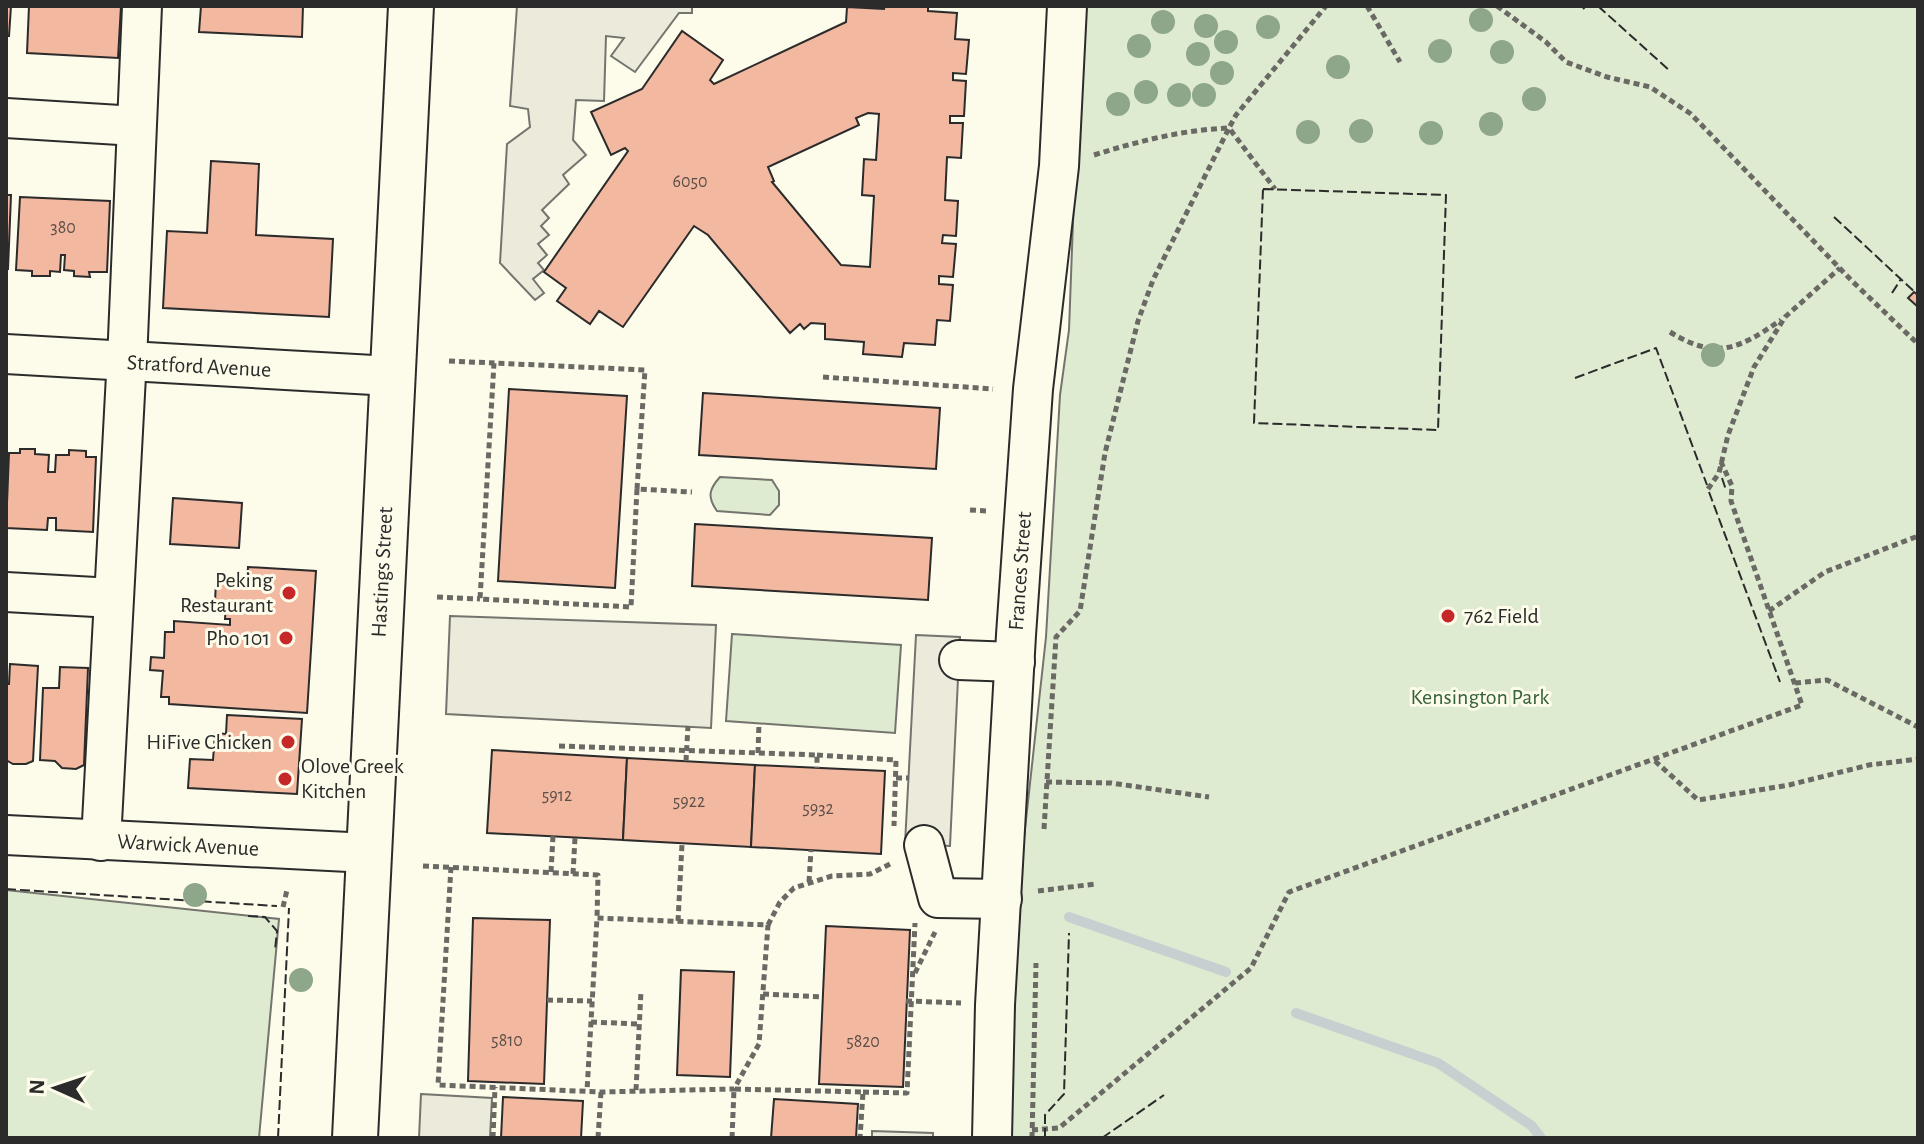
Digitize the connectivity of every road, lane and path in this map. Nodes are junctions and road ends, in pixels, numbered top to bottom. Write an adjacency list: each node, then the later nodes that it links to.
1 (142, 6): 9 (street)
2 (411, 6): 21 (main road, Hastings Street)
3 (1067, 6): 11 (street, Frances Street)
4 (1326, 6): 10 (path)
5 (1367, 6): 7 (path)
6 (1497, 6): 13 (path)
7 (1400, 62)
8 (6, 118): 9 (street)
9 (136, 126): 19 (street)
10 (1229, 128): 11 (path); 12 (path); 53 (path)
11 (1059, 166): 37 (street, Frances Street)
12 (1275, 189)
13 (1840, 268): 14 (path); 16 (path)
14 (1785, 317): 15 (path); 24 (path)
15 (1670, 332)
16 (1918, 344)
17 (6, 354): 19 (street, Stratford Avenue)
18 (449, 361): 20 (path)
19 (127, 363): 21 (street, Stratford Avenue); 33 (street)
20 (494, 363): 25 (path); 34 (path)
21 (391, 376): 63 (main road, Hastings Street)
22 (823, 377): 23 (path)
23 (993, 389)
24 (1721, 462): 26 (path); 35 (path)
25 (637, 489): 27 (path); 34 (path)
26 (1708, 489)
27 (692, 492)
28 (970, 510): 29 (path)
29 (987, 511)
30 (1918, 536): 35 (path)
31 (6, 592): 33 (street)
32 (437, 597): 34 (path)
33 (113, 598): 58 (street)
34 (480, 599)
35 (1769, 611): 38 (path)
36 (959, 660): 37 (street)
37 (1015, 662): 52 (street, Frances Street)
38 (1795, 683): 41 (path); 48 (path)
39 (759, 723): 44 (path)
40 (688, 726): 43 (path)
41 (1918, 727)
42 (559, 746): 43 (path)
43 (687, 750): 44 (path); 47 (path)
44 (758, 753): 45 (path)
45 (817, 755): 49 (path); 50 (path)
46 (1918, 759): 48 (path)
47 (686, 761)
48 (1655, 761): 97 (path)
49 (817, 768)
50 (896, 778): 51 (path); 62 (path)
51 (909, 778)
52 (1009, 782): 53 (path); 74 (street, Frances Street)
53 (1048, 782): 54 (path); 60 (path)
54 (1209, 797)
55 (6, 835): 58 (street, Warwick Avenue)
56 (553, 836): 66 (path)
57 (575, 838): 67 (path)
58 (101, 841): 63 (street, Warwick Avenue)
59 (682, 844): 78 (path)
60 (1043, 844)
61 (811, 850): 69 (path)
62 (901, 852): 69 (path); 73 (street)
63 (369, 853): 98 (main road, Hastings Street)
64 (423, 866): 65 (path)
65 (451, 867): 66 (path); 91 (path)
66 (551, 872): 67 (path)
67 (573, 874): 76 (path)
68 (1040, 875): 72 (path)
69 (809, 882): 79 (path)
70 (1095, 884): 72 (path)
71 (287, 890): 75 (path)
72 (1038, 891): 74 (path)
73 (951, 898): 74 (street); 81 (path)
74 (1020, 903): 88 (street, Frances Street)
75 (283, 907)
76 (597, 918): 78 (path); 86 (path)
77 (915, 920): 81 (path)
78 (678, 921): 79 (path)
79 (768, 925): 83 (path)
80 (1037, 951): 97 (path)
81 (913, 977): 87 (path)
82 (641, 991): 90 (path)
83 (763, 994): 84 (path); 92 (path)
84 (823, 997)
85 (547, 1000): 86 (path)
86 (592, 1001): 89 (path)
87 (909, 1001): 88 (path); 96 (path)
88 (995, 1005): 103 (street, Frances Street)
89 (591, 1022): 90 (path); 94 (path)
90 (639, 1024): 93 (path)
91 (495, 1087): 94 (path); 99 (path)
92 (734, 1089): 93 (path); 96 (path); 101 (path)
93 (636, 1090): 95 (path)
94 (587, 1091): 95 (path)
95 (601, 1092): 100 (path)
96 (863, 1092): 102 (path)
97 (1032, 1130): 104 (path)
98 (355, 1138)
99 (493, 1138)
100 (598, 1138)
101 (732, 1138)
102 (860, 1138)
103 (992, 1138)
104 (1032, 1138)

